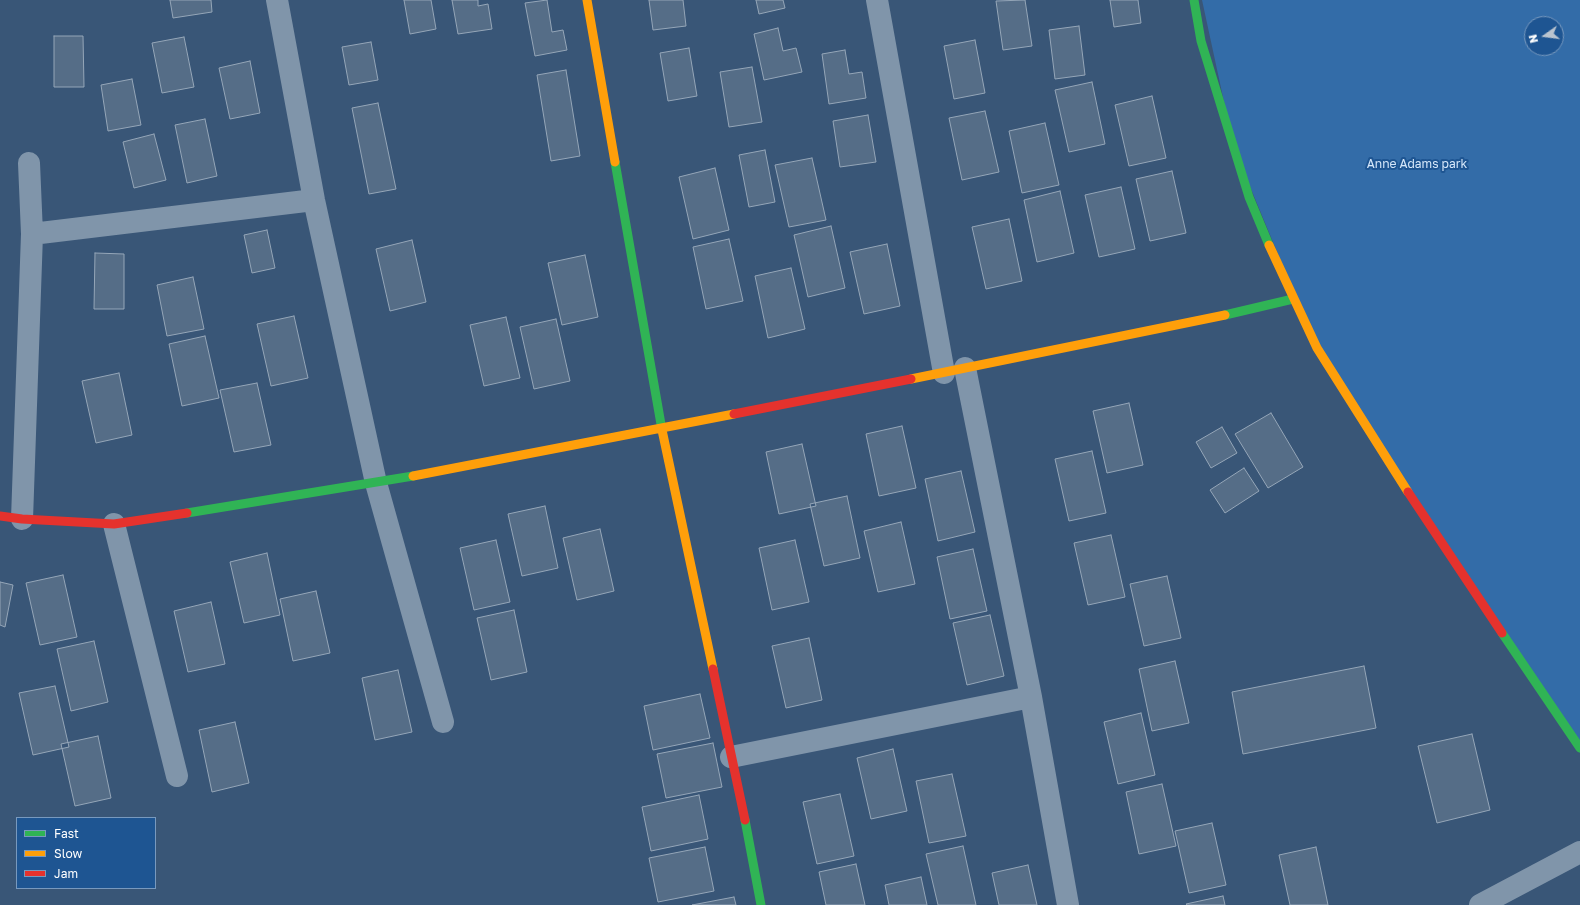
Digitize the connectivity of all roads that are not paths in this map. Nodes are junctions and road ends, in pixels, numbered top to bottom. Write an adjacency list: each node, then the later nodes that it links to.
1 (277, 0): 6 (street)
2 (587, 0): 11 (street)
3 (877, 0): 10 (street)
4 (1194, 0): 8 (street)
5 (29, 163): 7 (street)
6 (314, 200): 7 (street); 12 (street)
7 (32, 234): 14 (street)
8 (1293, 299): 9 (street); 18 (street)
9 (965, 368): 10 (street); 16 (street)
10 (944, 373): 11 (street)
11 (662, 428): 12 (street); 19 (street)
12 (376, 483): 15 (street); 17 (street)
13 (0, 516): 14 (street)
14 (22, 519): 15 (street)
15 (114, 524): 20 (street)
16 (1030, 696): 19 (street); 23 (street)
17 (443, 722)
18 (1580, 748)
19 (731, 757): 22 (street)
20 (177, 776)
21 (1580, 852): 24 (street)
22 (761, 905)
23 (1068, 905)
24 (1480, 905)

